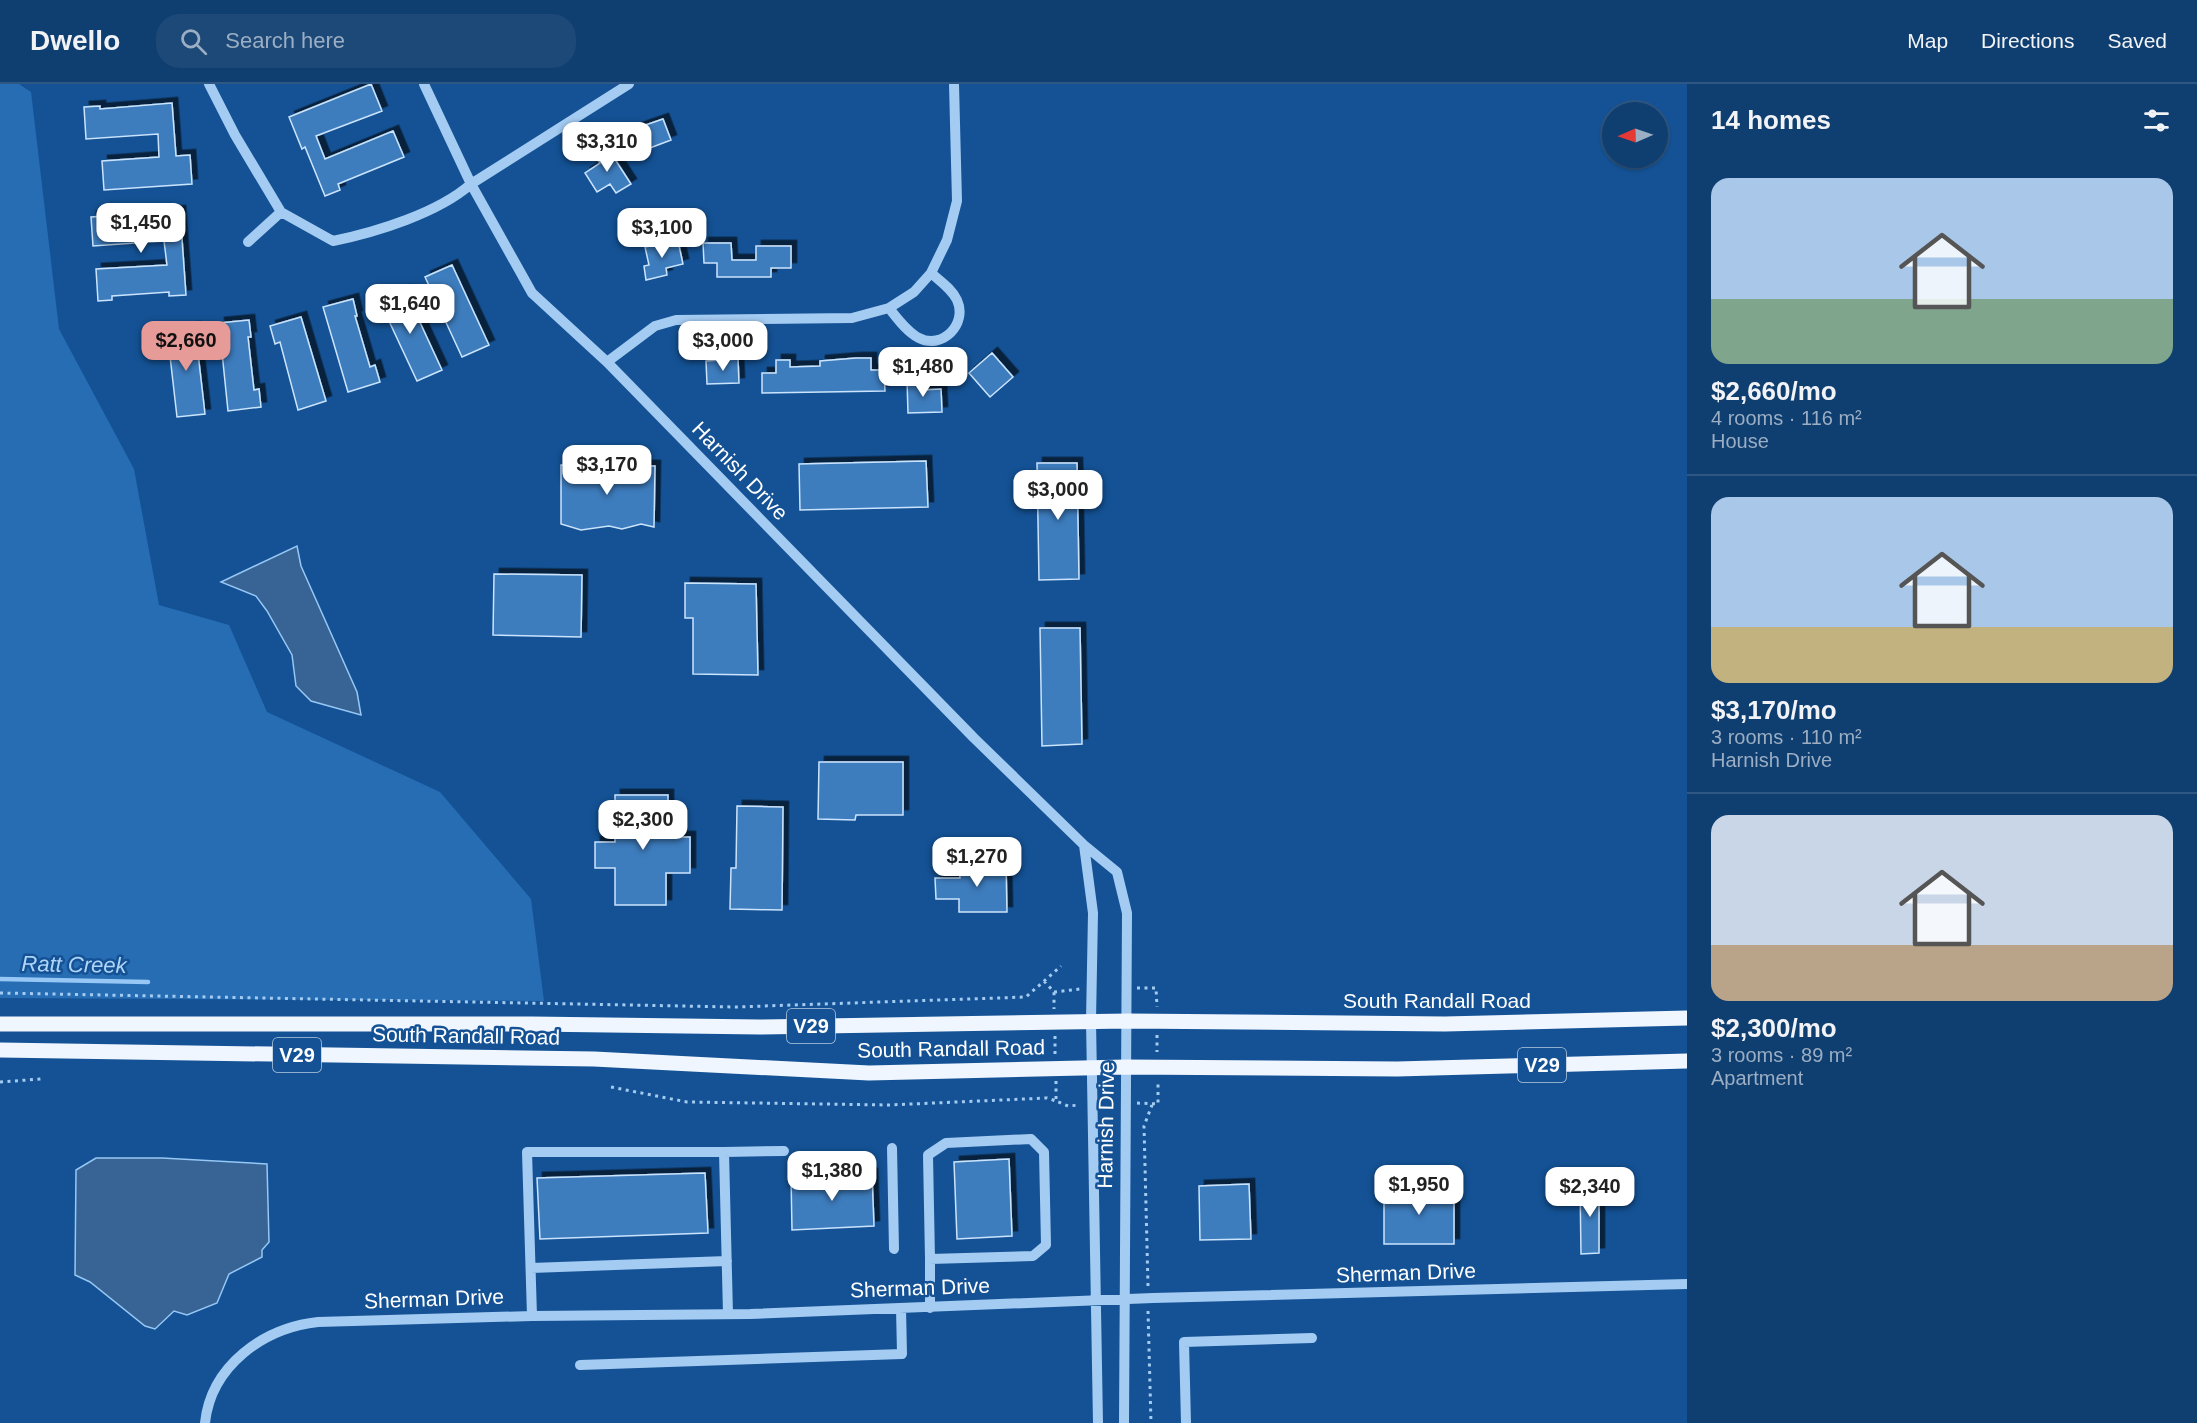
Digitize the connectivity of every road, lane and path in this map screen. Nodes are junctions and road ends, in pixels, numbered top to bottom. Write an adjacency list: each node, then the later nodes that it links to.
1 (209, 84): 6 (street)
2 (424, 84): 5 (street, Harnish Drive)
3 (629, 84): 5 (street)
4 (954, 84): 8 (street)
5 (471, 184): 6 (street); 10 (street, Harnish Drive)
6 (281, 212): 7 (street)
7 (248, 242)
8 (931, 273): 9 (street); 9 (street)
9 (889, 308): 10 (street)
10 (607, 362): 11 (street, Harnish Drive)
11 (1084, 845): 14 (street, Harnish Drive); 15 (street, Harnish Drive)
12 (1061, 966): 13 (path)
13 (1044, 981): 16 (path); 17 (path)
14 (1092, 988): 16 (path); 19 (street, Harnish Drive)
15 (1128, 988): 20 (street, Harnish Drive); 21 (path)
16 (1054, 992): 22 (path)
17 (0, 993)
18 (1687, 1018): 21 (main road, South Randall Road / V29)
19 (1091, 1021): 20 (main road, South Randall Road / V29); 22 (main road, South Randall Road / V29); 28 (street, Harnish Drive)
20 (1128, 1021): 21 (main road, South Randall Road / V29); 26 (street, Harnish Drive)
21 (1157, 1021): 27 (path)
22 (1054, 1022): 23 (main road, South Randall Road / V29); 29 (path)
23 (0, 1024)
24 (0, 1050): 29 (main road, South Randall Road / V29)
25 (1687, 1061): 27 (main road, South Randall Road / V29)
26 (1126, 1067): 27 (main road, South Randall Road / V29); 28 (main road, South Randall Road / V29); 34 (street, Harnish Drive)
27 (1158, 1067): 34 (path)
28 (1092, 1068): 29 (main road, South Randall Road / V29); 36 (street, Harnish Drive)
29 (1055, 1069): 33 (path)
30 (41, 1079): 31 (path)
31 (0, 1082)
32 (611, 1087): 33 (path)
33 (1056, 1101): 36 (path)
34 (1125, 1103): 46 (street, Harnish Drive)
35 (1152, 1104): 45 (path)
36 (1094, 1105): 47 (street, Harnish Drive)
37 (892, 1148): 40 (street)
38 (784, 1151): 39 (street)
39 (724, 1152): 42 (street); 43 (street)
40 (894, 1249)
41 (930, 1258): 41 (street); 49 (street)
42 (727, 1262): 43 (street); 50 (street)
43 (531, 1268): 51 (street)
44 (1687, 1284): 45 (street, Sherman Drive)
45 (1148, 1298): 46 (street, Sherman Drive); 57 (path)
46 (1124, 1299): 47 (street, Sherman Drive); 56 (street, Harnish Drive)
47 (1096, 1301): 49 (street, Sherman Drive); 55 (street, Harnish Drive)
48 (902, 1308): 49 (street, Sherman Drive); 50 (street, Sherman Drive); 53 (street)
49 (930, 1308)
50 (728, 1314): 51 (street, Sherman Drive)
51 (532, 1316): 54 (street, Sherman Drive)
52 (1312, 1338): 58 (street)
53 (580, 1365)
54 (205, 1423)
55 (1098, 1423)
56 (1124, 1423)
57 (1151, 1423)
58 (1185, 1423)

